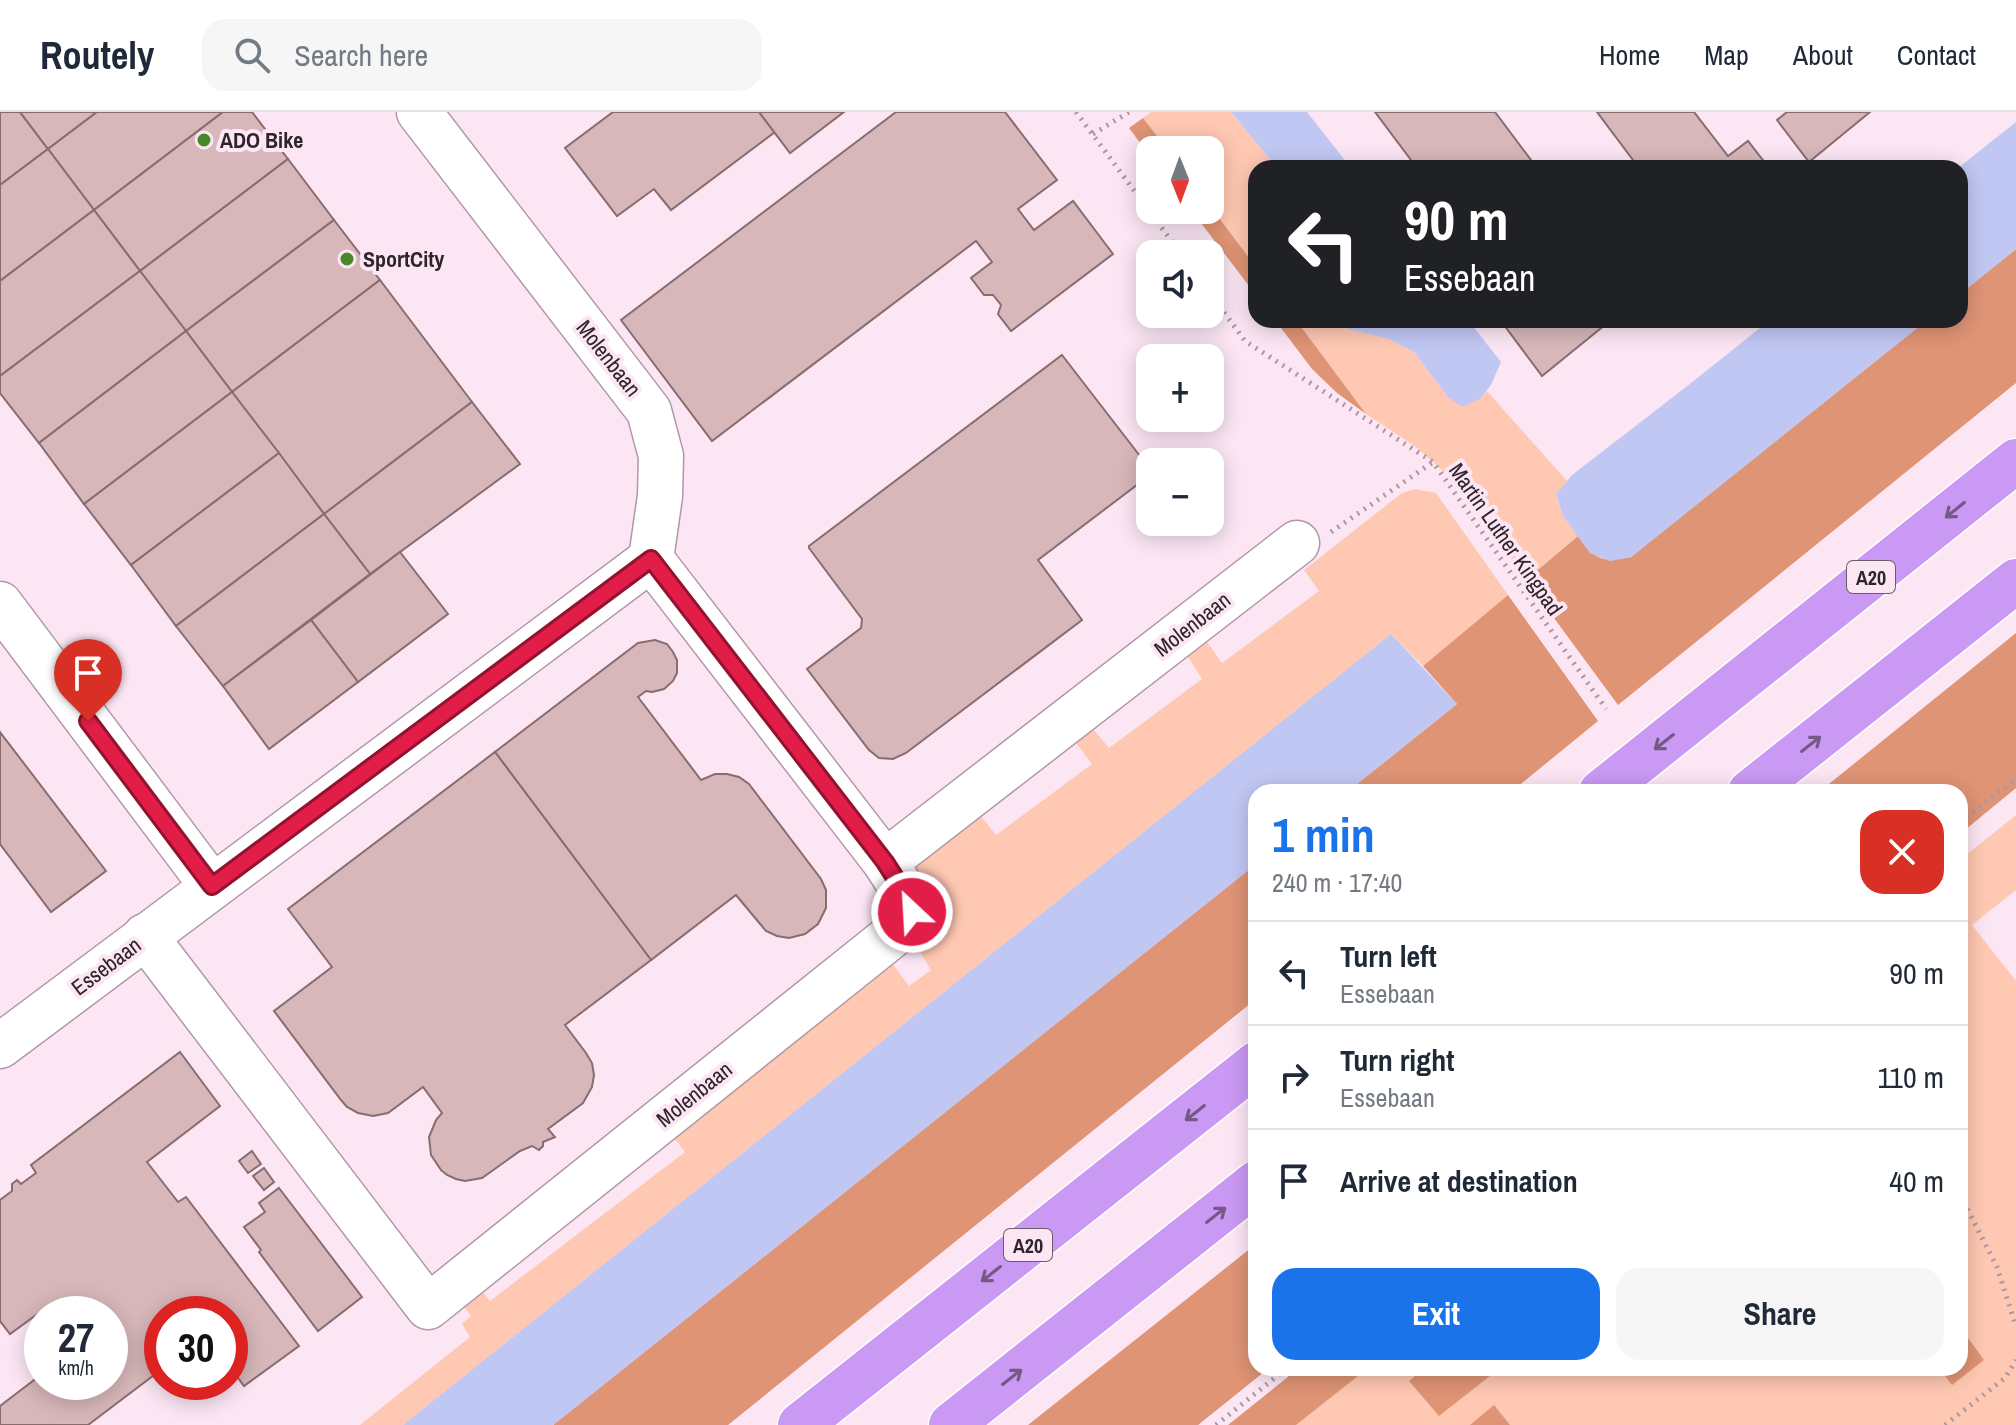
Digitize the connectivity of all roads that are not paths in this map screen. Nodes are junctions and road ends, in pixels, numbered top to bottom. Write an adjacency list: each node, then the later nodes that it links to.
1 (419, 112): 4 (street, Molenbaan)
2 (2016, 461): 7 (highway, A20, one-way to 7)
3 (1297, 543): 9 (street, Molenbaan)
4 (651, 559): 9 (street, Molenbaan); 10 (street, Essebaan)
5 (2016, 581): 8 (highway, one-way to 5)
6 (0, 604): 10 (street)
7 (1611, 784)
8 (1760, 784)
9 (885, 862): 11 (street, Molenbaan)
10 (212, 886): 11 (street, Essebaan)
11 (145, 936): 12 (street, Essebaan)
12 (0, 1046)
13 (1248, 1070): 15 (highway, A20, one-way to 15)
14 (1248, 1189): 16 (highway, one-way to 14)
15 (800, 1425)
16 (951, 1425)

